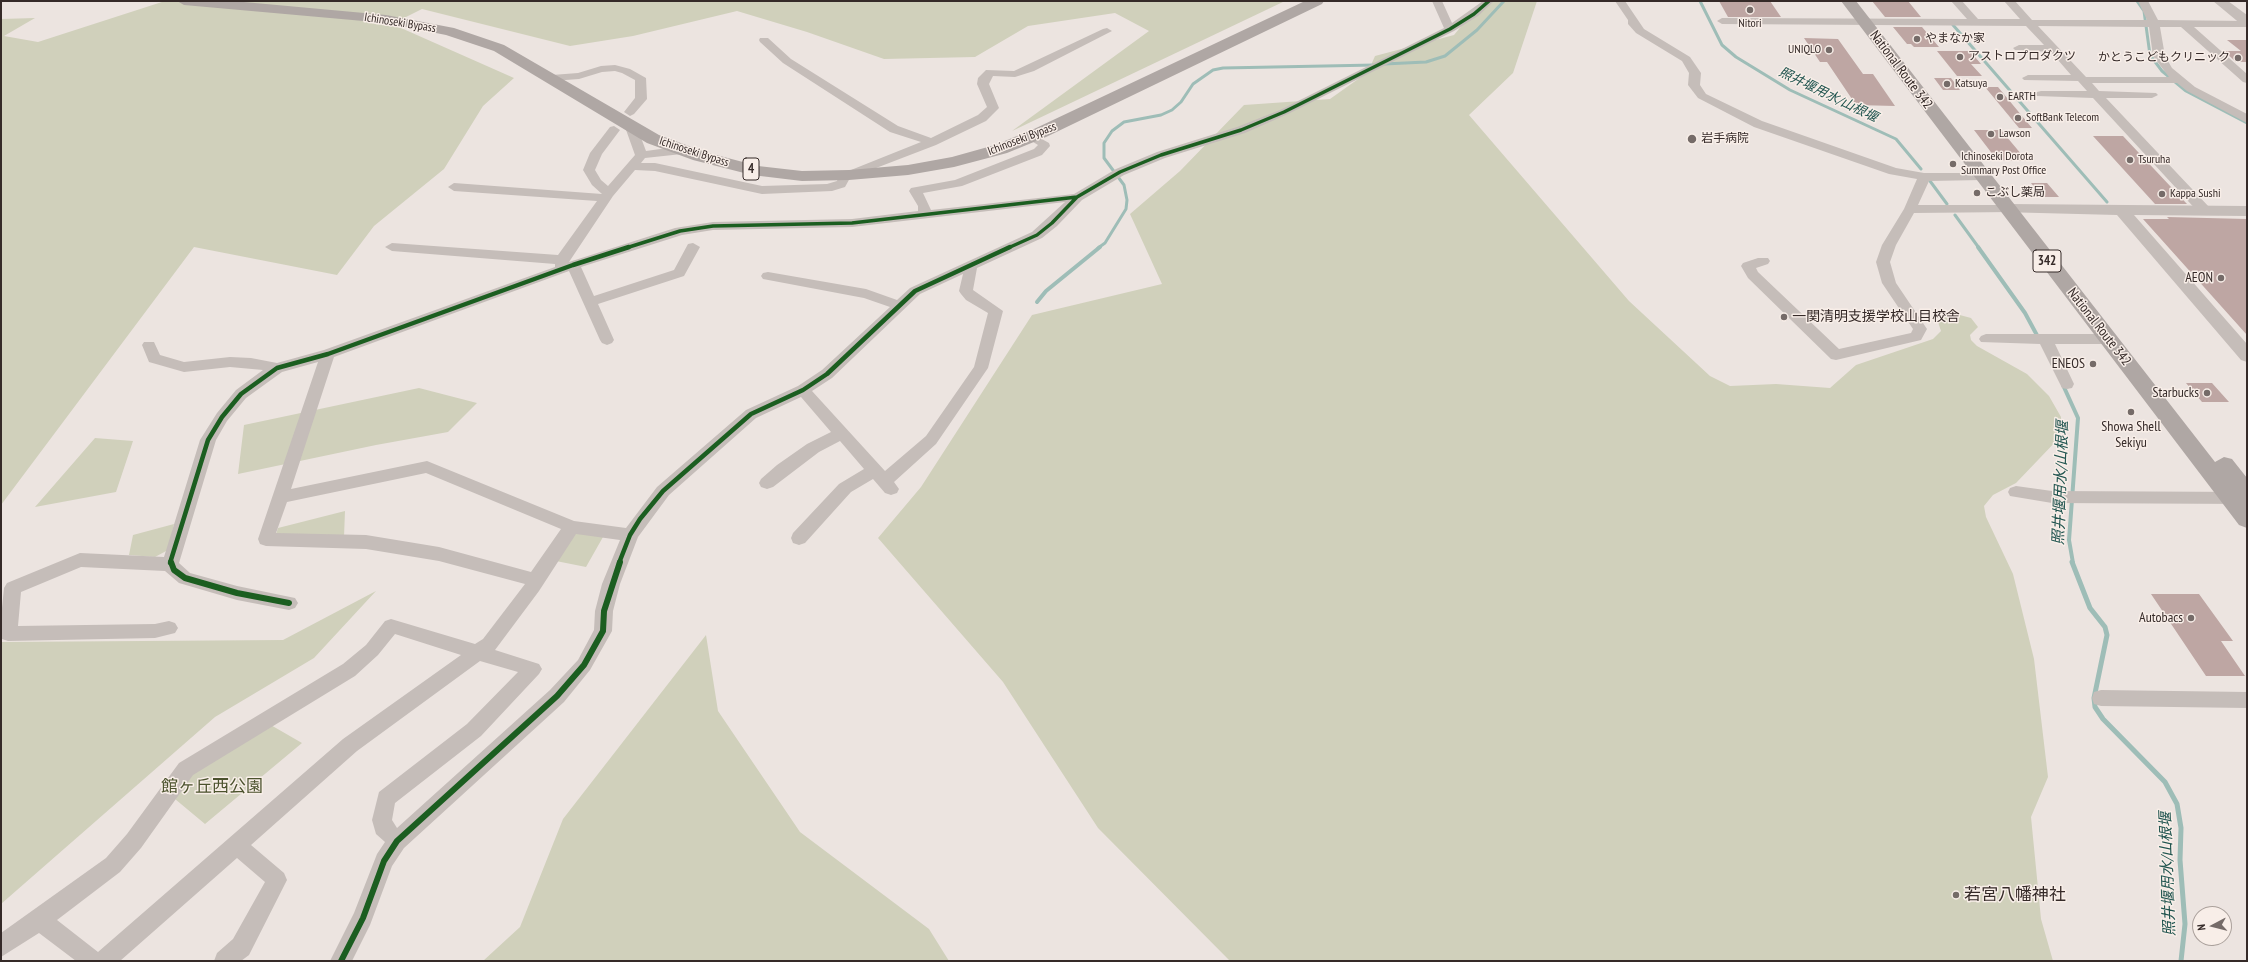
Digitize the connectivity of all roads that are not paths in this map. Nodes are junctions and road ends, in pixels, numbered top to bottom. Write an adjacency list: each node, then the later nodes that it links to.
1 (184, 1): 24 (highway, Ichinoseki Bypass / 4)
2 (1317, 1): 35 (highway, Ichinoseki Bypass / 4)
3 (1437, 1): 19 (street)
4 (1489, 1): 19 (street)
5 (1620, 1): 42 (street)
6 (1848, 1): 13 (highway, National Route 342 / 342)
7 (1861, 1): 13 (highway, National Route 342 / 342)
8 (1956, 1): 14 (street)
9 (2009, 1): 15 (street)
10 (2143, 1): 17 (street)
11 (2220, 1): 16 (street)
12 (1722, 21): 13 (street)
13 (1871, 22): 14 (street); 41 (highway, National Route 342 / 342); 47 (highway, National Route 342 / 342)
14 (1975, 22): 15 (street)
15 (2030, 22): 17 (street); 23 (street)
16 (2247, 23): 18 (street)
17 (2154, 24): 18 (street); 27 (street)
18 (2184, 24): 28 (street)
19 (1450, 29): 45 (street)
20 (1107, 32): 36 (street)
21 (764, 40): 36 (street)
22 (2019, 48): 23 (street)
23 (2054, 49): 26 (street)
24 (552, 78): 32 (highway, Ichinoseki Bypass / 4); 32 (street)
25 (2028, 78): 26 (street)
26 (2082, 79): 27 (street); 30 (street)
27 (2179, 80): 33 (street)
28 (2247, 80)
29 (2042, 94): 30 (street)
30 (2097, 94): 31 (street); 49 (street)
31 (2152, 94)
32 (630, 119): 37 (highway, Ichinoseki Bypass / 4); 38 (street)
33 (2247, 119)
34 (614, 130): 44 (street)
35 (1031, 137): 40 (highway, Ichinoseki Bypass / 4); 51 (street)
36 (932, 142): 40 (street)
37 (682, 150): 38 (street); 40 (highway, Ichinoseki Bypass / 4)
38 (641, 154): 39 (street)
39 (631, 166): 40 (street); 44 (street)
40 (846, 175)
41 (1982, 176): 42 (street); 47 (highway, National Route 342 / 342)
42 (1924, 177): 46 (street)
43 (454, 187): 44 (street)
44 (608, 195): 55 (street)
45 (1077, 197): 51 (street); 56 (street)
46 (1910, 209): 47 (street); 54 (street)
47 (2015, 209): 48 (street); 62 (highway, National Route 342 / 342); 74 (highway, National Route 342 / 342)
48 (2122, 211): 49 (street); 66 (street)
49 (2205, 211): 50 (street)
50 (2247, 211)
51 (925, 214): 55 (street)
52 (392, 247): 55 (street)
53 (693, 247): 58 (street)
54 (1763, 261)
55 (565, 264): 58 (street); 65 (street)
56 (970, 266): 59 (street); 71 (street)
57 (768, 276): 59 (street)
58 (589, 302): 63 (street)
59 (899, 305): 69 (street)
60 (1986, 339): 61 (street)
61 (2045, 339): 62 (street); 68 (street)
62 (2108, 339): 74 (highway, National Route 342 / 342)
63 (607, 340)
64 (149, 345): 67 (street)
65 (328, 354): 67 (street); 75 (street)
66 (2247, 356)
67 (277, 368): 80 (street)
68 (2067, 384)
69 (803, 390): 70 (street); 78 (street)
70 (843, 433): 71 (street); 72 (street)
71 (884, 480): 79 (street)
72 (767, 483)
73 (2016, 492): 74 (street)
74 (2241, 496): 76 (highway, National Route 342 / 342)
75 (280, 497): 77 (street); 81 (street)
76 (2247, 520)
77 (572, 527): 78 (street); 81 (street)
78 (630, 535): 87 (street)
79 (799, 538)
80 (170, 564): 82 (street); 83 (street)
81 (535, 580): 84 (street)
82 (289, 603)
83 (170, 628)
84 (479, 653): 87 (street); 88 (street); 89 (street)
85 (2101, 698): 86 (street)
86 (2247, 700)
87 (397, 841): 94 (street)
88 (237, 844): 92 (street); 93 (street)
89 (40, 920): 90 (street); 91 (street)
90 (1, 946)
91 (92, 961)
92 (104, 961)
93 (225, 961)
94 (341, 961)

